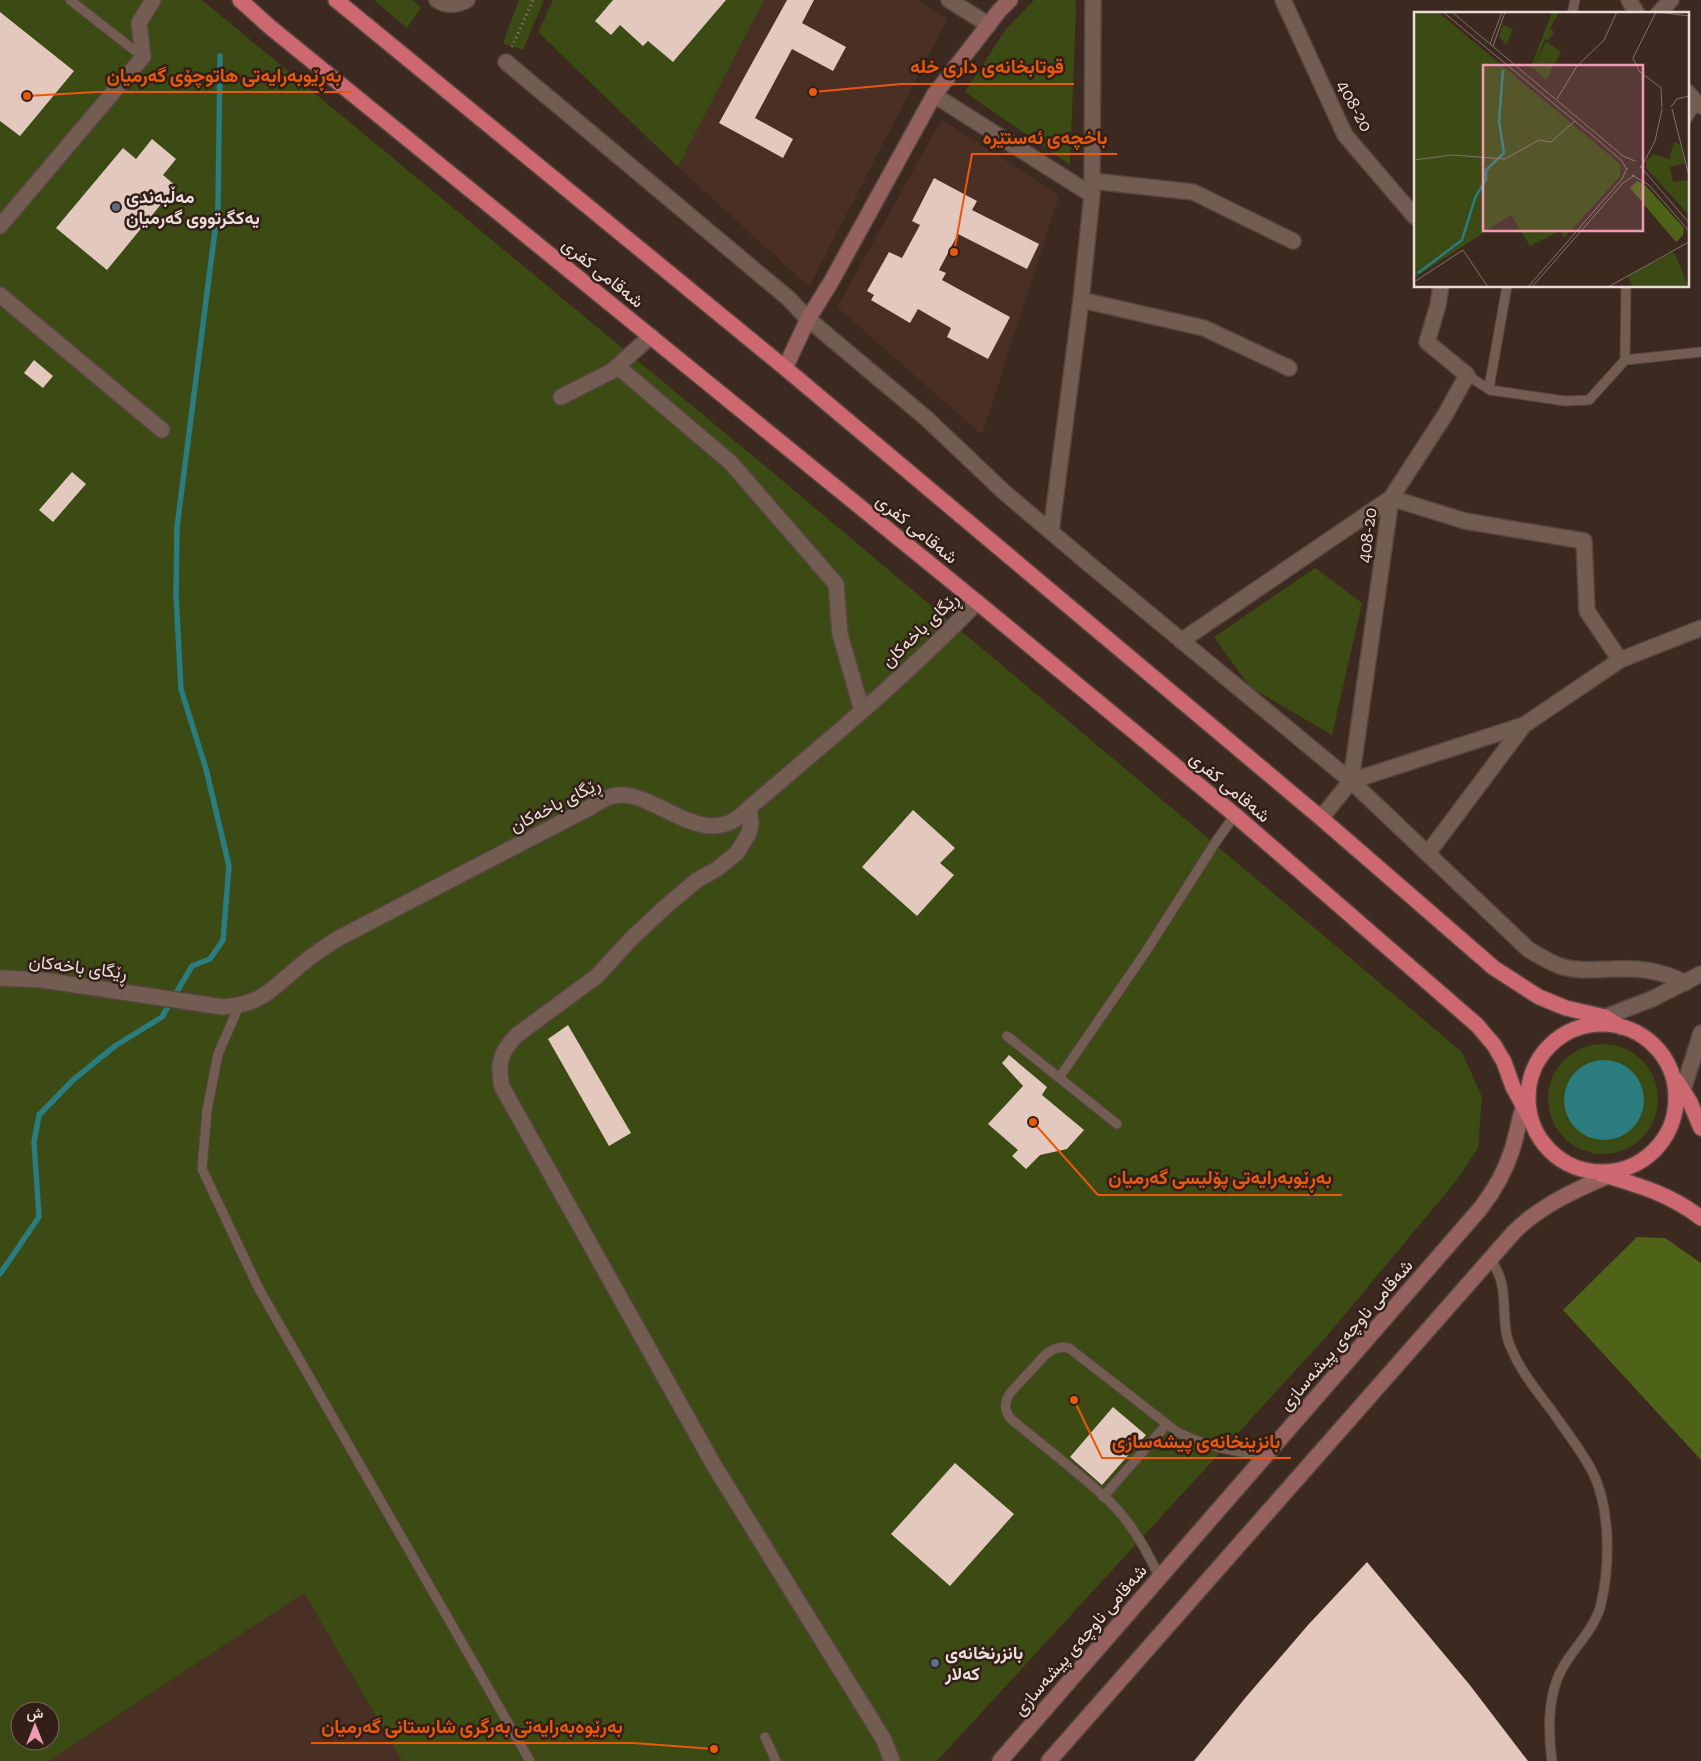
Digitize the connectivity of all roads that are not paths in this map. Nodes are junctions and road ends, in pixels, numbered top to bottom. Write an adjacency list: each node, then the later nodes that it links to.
1 (70, 0): 16 (lane)
2 (153, 0): 16 (street)
3 (240, 0): 31 (highway, شەقامی کفری)
4 (336, 0): 35 (highway, شەقامی کفری)
5 (437, 0): 12 (street)
6 (949, 0): 15 (street)
7 (1010, 0): 15 (main road)
8 (1093, 0): 21 (street)
9 (1283, 0): 22 (street, 408-20)
10 (1629, 0): 13 (street)
11 (1672, 0): 14 (street)
12 (462, 3)
13 (1636, 12)
14 (1660, 12)
15 (989, 25): 18 (main road)
16 (143, 57): 23 (street)
17 (506, 62): 30 (street)
18 (934, 95): 21 (street); 30 (main road)
19 (1695, 100): 20 (lane)
20 (1688, 117)
21 (1092, 188): 24 (street); 29 (street)
22 (1414, 216)
23 (0, 226)
24 (1293, 241)
25 (1442, 288): 37 (street)
26 (1507, 288): 38 (lane)
27 (1626, 288): 33 (lane)
28 (0, 295): 40 (street)
29 (1081, 300): 36 (street); 42 (street)
30 (808, 320): 35 (main road); 42 (street)
31 (651, 336): 34 (street); 43 (highway, شەقامی کفری)
32 (1701, 352): 33 (lane)
33 (1625, 360): 38 (lane)
34 (617, 366): 39 (street); 47 (street)
35 (785, 368): 52 (highway, شەقامی کفری)
36 (1289, 368)
37 (1467, 376): 38 (lane); 41 (street, 408-20)
38 (1489, 388)
39 (561, 396)
40 (162, 430)
41 (1391, 498): 45 (street); 46 (street); 49 (street, 408-20)
42 (1051, 532): 45 (street)
43 (977, 602): 47 (street, ڕێگای باخەکان); 51 (highway, شەقامی کفری)
44 (1701, 628): 46 (street)
45 (1181, 641): 49 (street)
46 (1620, 660): 48 (street)
47 (862, 711): 50 (street, ڕێگای باخەکان)
48 (1524, 724): 49 (street); 53 (street)
49 (1350, 781): 52 (street); 53 (street)
50 (749, 808): 57 (street, ڕێگای باخەکان); 80 (street)
51 (1235, 815): 64 (lane); 66 (highway, شەقامی کفری)
52 (1320, 818): 58 (highway, شەقامی کفری)
53 (1428, 853): 56 (street)
54 (1701, 974): 56 (street)
55 (0, 978): 57 (street, ڕێگای باخەکان)
56 (1684, 983): 58 (street)
57 (240, 1006): 78 (lane)
58 (1605, 1017): 59 (street); 60 (highway, شەقامی کفری)
59 (1588, 1025): 60 (highway); 66 (highway)
60 (1621, 1027): 63 (highway)
61 (1701, 1032): 65 (street)
62 (1007, 1036): 64 (lane)
63 (1673, 1076): 65 (highway); 67 (highway)
64 (1059, 1078): 68 (lane)
65 (1684, 1090): 67 (street); 69 (highway)
66 (1525, 1099): 70 (highway, شەقامی کفری); 74 (main road, شەقامی ناوچەی پیشەسازی)
67 (1676, 1109): 70 (highway)
68 (1117, 1124)
69 (1701, 1128)
70 (1612, 1173): 71 (highway); 72 (main road)
71 (1701, 1218)
72 (1490, 1258): 82 (main road); 83 (lane)
73 (1167, 1424): 74 (lane); 75 (lane); 75 (lane)
74 (1266, 1454): 76 (main road, شەقامی ناوچەی پیشەسازی)
75 (1104, 1497): 76 (lane)
76 (1159, 1577): 81 (main road, شەقامی ناوچەی پیشەسازی)
77 (765, 1737): 79 (lane)
78 (530, 1761)
79 (776, 1761)
80 (892, 1761)
81 (1000, 1761)
82 (1049, 1761)
83 (1552, 1761)

